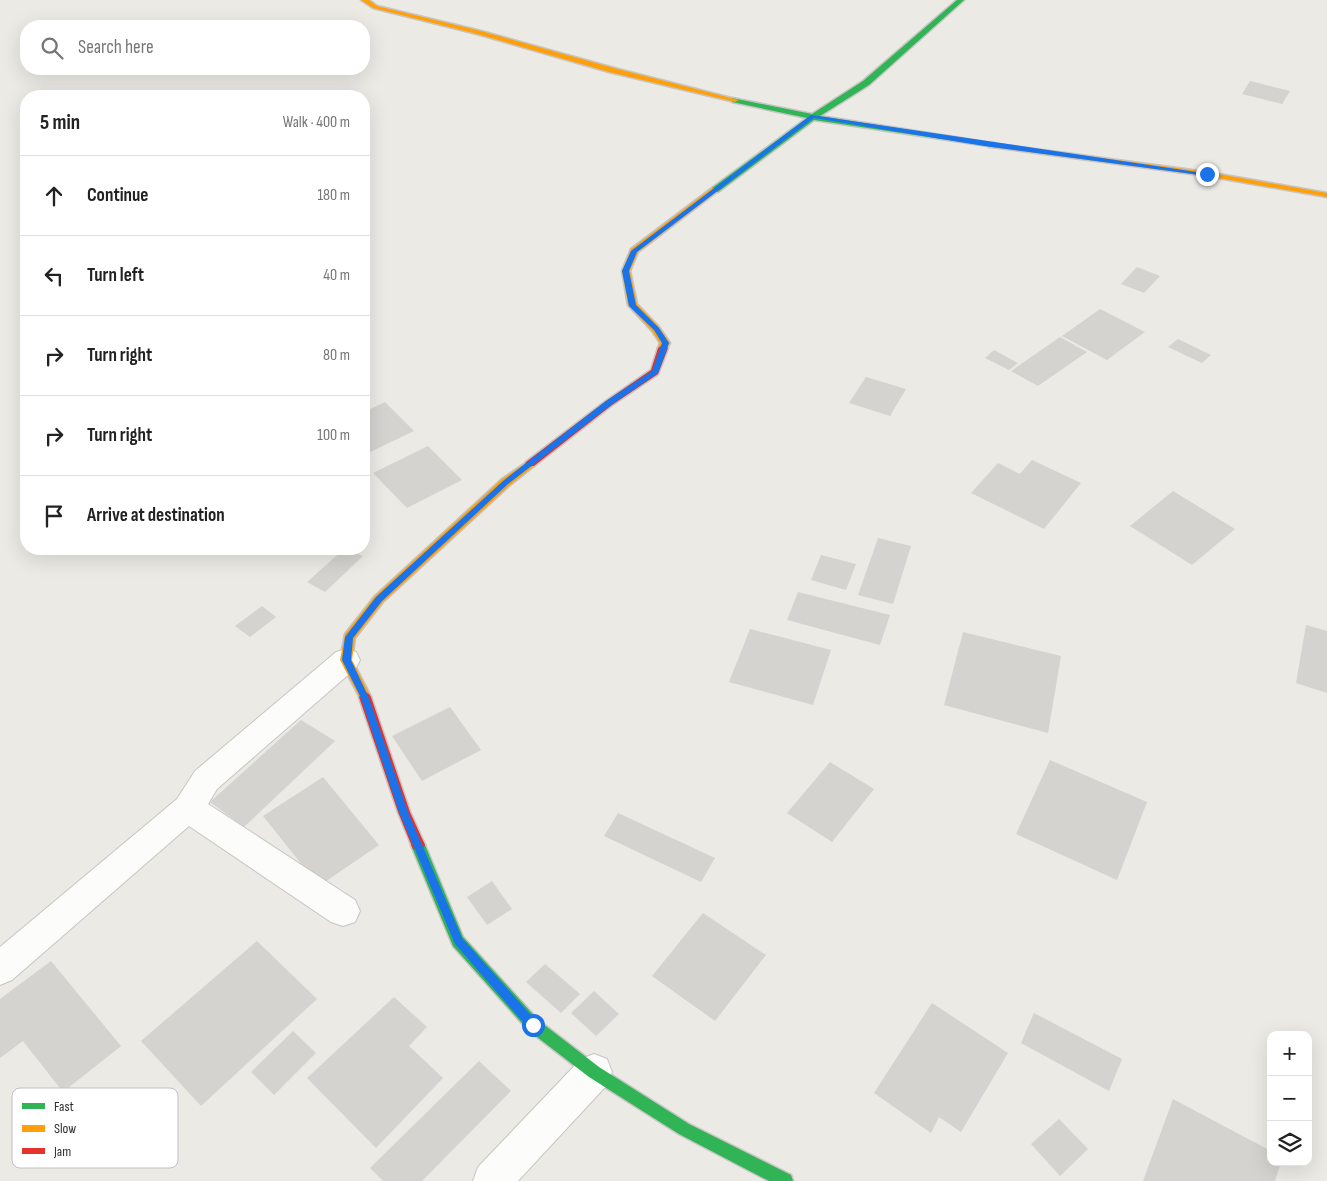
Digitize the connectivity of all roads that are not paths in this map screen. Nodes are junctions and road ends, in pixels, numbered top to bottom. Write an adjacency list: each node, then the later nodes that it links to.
1 (364, 0): 3 (street)
2 (961, 0): 3 (street)
3 (813, 117): 4 (street); 5 (street)
4 (1327, 195)
5 (346, 660): 6 (street); 9 (street)
6 (188, 808): 7 (street); 8 (street)
7 (344, 911)
8 (0, 969)
9 (594, 1072): 10 (street); 11 (street)
10 (492, 1181)
11 (785, 1181)

